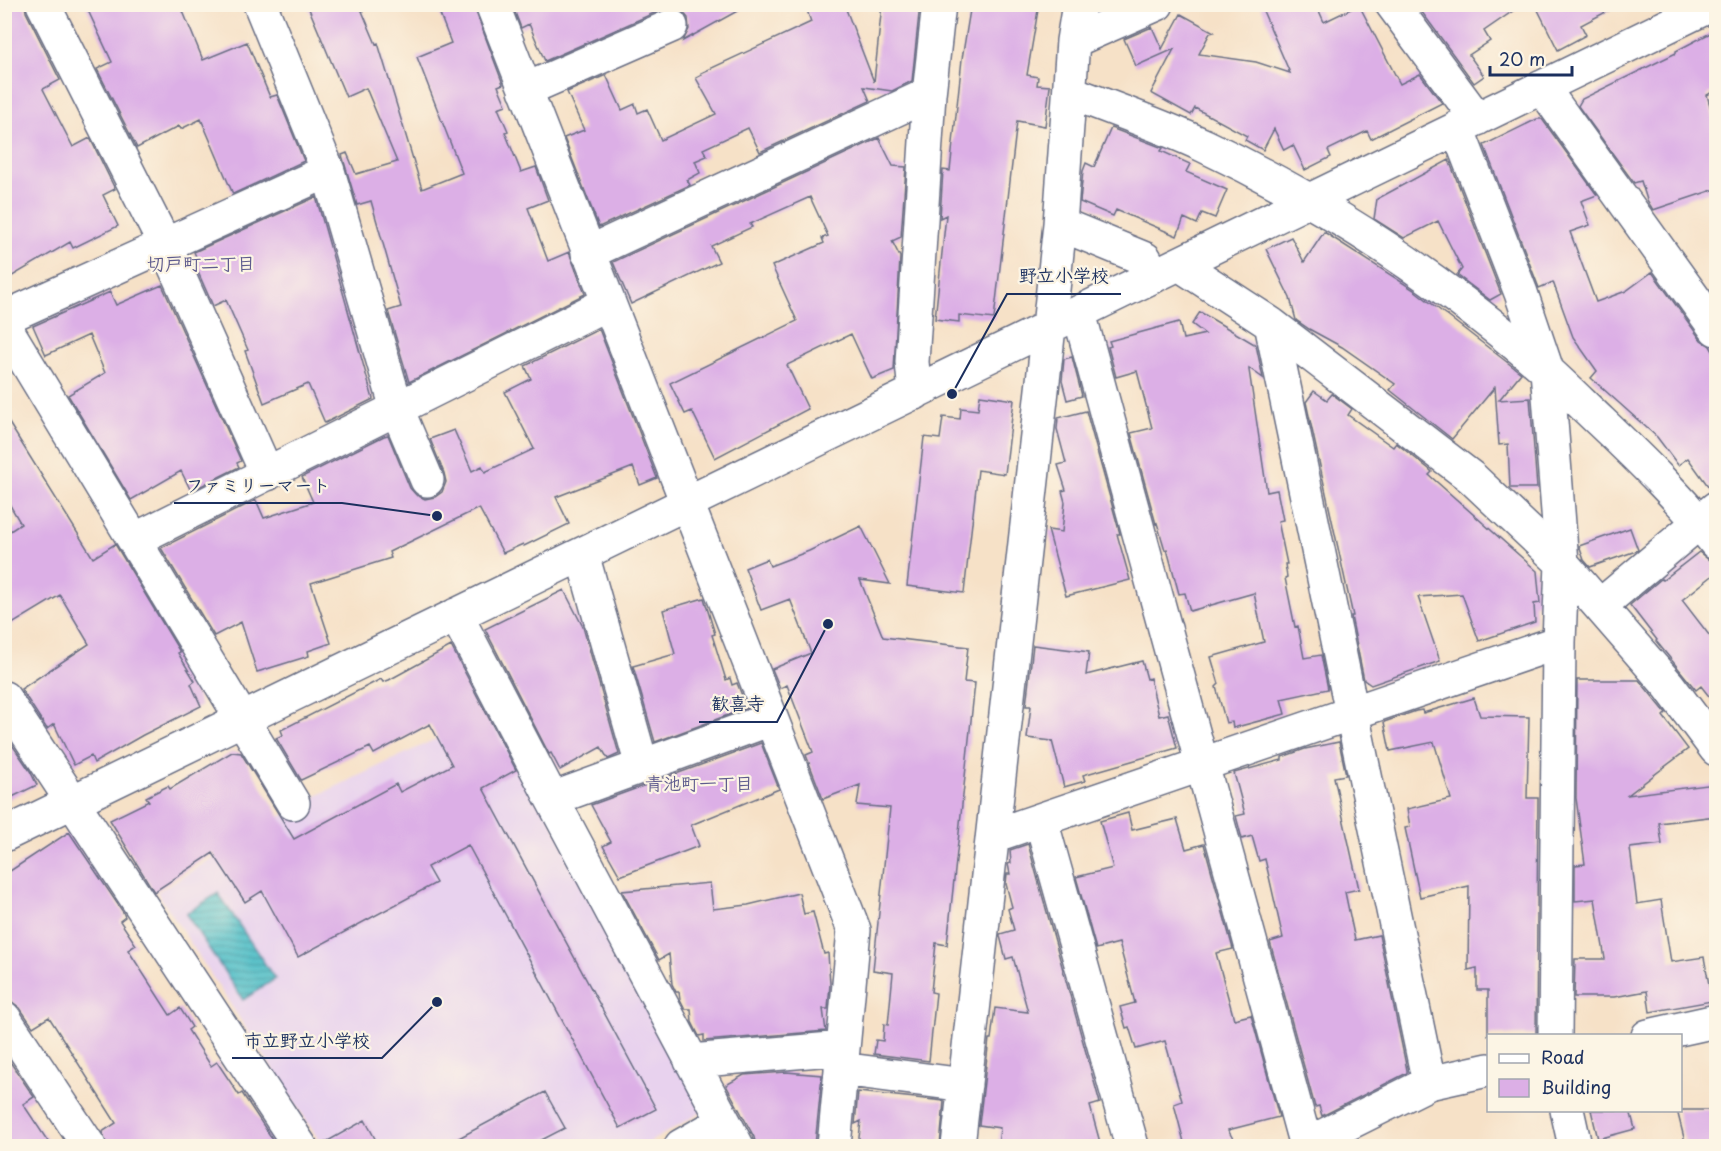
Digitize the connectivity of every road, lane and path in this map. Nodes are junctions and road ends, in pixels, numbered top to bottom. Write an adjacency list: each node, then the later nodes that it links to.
1 (43, 4): 19 (street)
2 (260, 4): 16 (street)
3 (492, 4): 12 (street)
4 (939, 4): 14 (street)
5 (1079, 4): 10 (street)
6 (1157, 4): 10 (street)
7 (1392, 4): 15 (street)
8 (1713, 4): 11 (street)
9 (670, 26): 12 (street)
10 (1073, 41): 13 (street)
11 (1542, 87): 15 (street); 28 (street)
12 (525, 90): 20 (street)
13 (1070, 92): 17 (street); 18 (street)
14 (929, 94): 20 (street); 30 (street)
15 (1467, 124): 17 (street); 29 (street)
16 (328, 171): 19 (street); 31 (street)
17 (1310, 200): 21 (street); 29 (street)
18 (1060, 224): 21 (street); 27 (street)
19 (165, 245): 24 (street); 32 (street)
20 (588, 253): 22 (street)
21 (1166, 270): 23 (street); 25 (street)
22 (608, 303): 31 (street); 34 (street)
23 (1078, 313): 27 (street); 47 (street)
24 (4, 318)
25 (1271, 324): 38 (street); 43 (street)
26 (4, 325): 36 (street)
27 (1049, 327): 30 (street); 54 (street)
28 (1716, 328)
29 (1546, 370): 35 (street); 38 (street)
30 (915, 393): 34 (street)
31 (397, 409): 32 (street); 33 (street)
32 (267, 474): 36 (street)
33 (427, 480)
34 (686, 504): 37 (street); 45 (street)
35 (1711, 525): 39 (street)
36 (134, 540): 44 (street)
37 (582, 554): 40 (street); 48 (street)
38 (1562, 563): 39 (street); 41 (street)
39 (1601, 605): 46 (street)
40 (456, 615): 44 (street); 49 (street)
41 (1558, 642): 43 (street); 57 (street)
42 (4, 698): 50 (street)
43 (1352, 713): 47 (street); 62 (street)
44 (242, 719): 50 (street); 51 (street)
45 (771, 719): 48 (street); 59 (street)
46 (1716, 749)
47 (1202, 765): 52 (street); 72 (street)
48 (642, 766): 49 (street)
49 (552, 799): 60 (street)
50 (73, 801): 53 (street); 67 (street)
51 (292, 803)
52 (1041, 820): 54 (street); 71 (street)
53 (4, 835)
54 (993, 836): 63 (street)
55 (4, 1018): 66 (street)
56 (1716, 1021): 58 (street)
57 (1555, 1034)
58 (1653, 1034)
59 (842, 1058): 60 (street); 63 (street); 69 (street)
60 (691, 1061): 65 (street)
61 (1487, 1070): 62 (street)
62 (1429, 1083): 72 (street)
63 (965, 1085): 70 (street)
64 (1567, 1112): 73 (street)
65 (730, 1134): 68 (street)
66 (89, 1146)
67 (300, 1146)
68 (681, 1146)
69 (834, 1146)
70 (958, 1146)
71 (1132, 1146)
72 (1305, 1146)
73 (1575, 1146)

